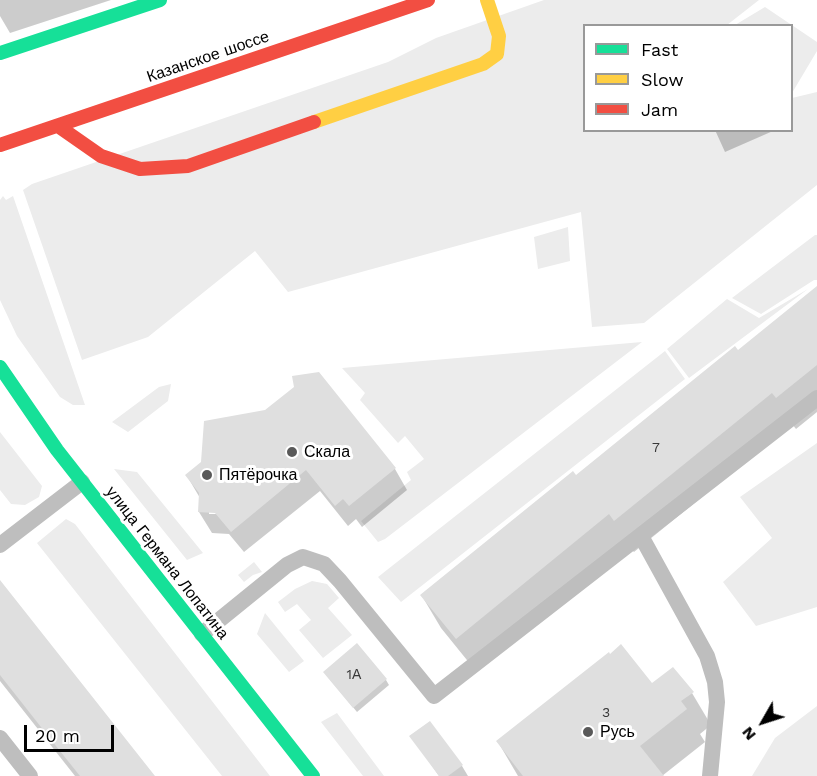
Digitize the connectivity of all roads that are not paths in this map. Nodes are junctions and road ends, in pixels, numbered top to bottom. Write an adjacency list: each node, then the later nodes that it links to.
1 (160, 0): 4 (street)
2 (428, 0): 5 (street, Казанское шоссе)
3 (487, 0): 5 (street)
4 (0, 53)
5 (58, 126): 6 (street, Казанское шоссе)
6 (0, 145)
7 (0, 367): 9 (street, улица Германа Лопатина)
8 (817, 398): 10 (lane)
9 (82, 482): 11 (lane); 12 (street, улица Германа Лопатина)
10 (641, 536): 12 (lane); 16 (lane)
11 (3, 537)
12 (202, 634): 15 (street, улица Германа Лопатина)
13 (0, 738): 14 (lane)
14 (30, 776)
15 (313, 776)
16 (710, 776)

